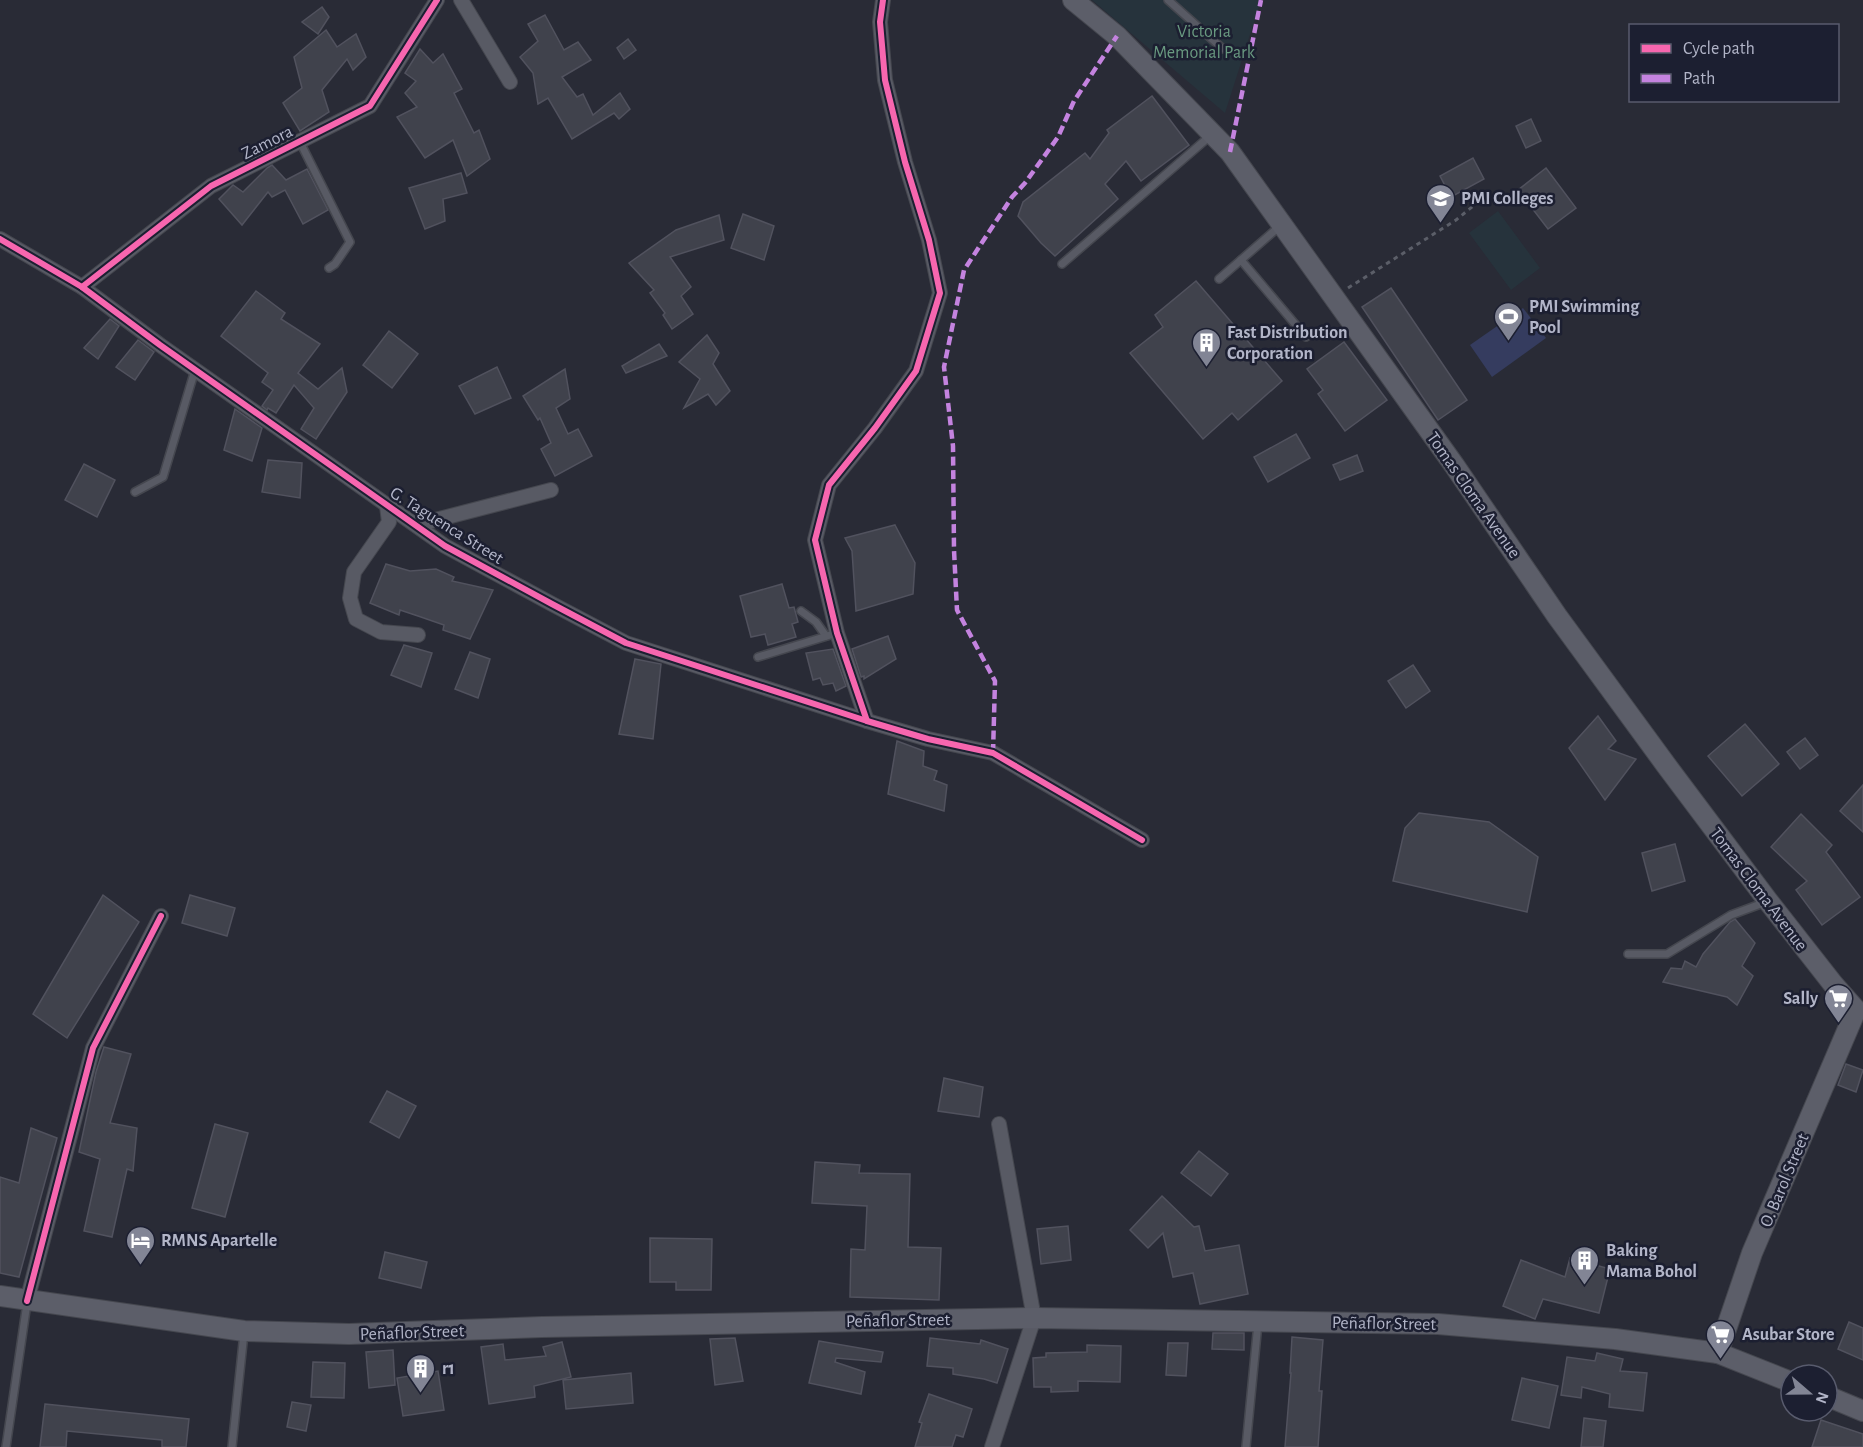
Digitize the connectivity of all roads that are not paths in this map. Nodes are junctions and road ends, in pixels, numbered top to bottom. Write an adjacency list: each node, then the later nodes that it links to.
1 (437, 0): 9 (street, Zamora)
2 (461, 0): 7 (street)
3 (883, 0): 24 (street)
4 (1073, 0): 8 (main road, Tomas Cloma Avenue)
5 (1168, 0): 6 (lane)
6 (1223, 49)
7 (510, 82)
8 (1212, 134): 10 (main road, Tomas Cloma Avenue); 13 (lane)
9 (300, 142): 14 (lane); 16 (street, Zamora)
10 (1282, 224): 12 (lane); 29 (main road, Tomas Cloma Avenue)
11 (0, 239): 16 (street, G. Taguenca Street)
12 (1241, 260): 15 (lane); 17 (lane)
13 (1062, 264)
14 (329, 268)
15 (1219, 279)
16 (82, 287): 18 (street, G. Taguenca Street)
17 (1306, 337)
18 (195, 370): 20 (lane); 21 (street, G. Taguenca Street)
19 (551, 490): 22 (street)
20 (135, 492)
21 (387, 506): 22 (street, G. Taguenca Street); 25 (street)
22 (416, 525): 27 (street, G. Taguenca Street)
23 (801, 611): 24 (lane)
24 (832, 634): 26 (lane); 27 (street)
25 (418, 635)
26 (758, 657)
27 (867, 721): 28 (street, G. Taguenca Street)
28 (1142, 840)
29 (1768, 902): 31 (lane); 32 (main road, Tomas Cloma Avenue)
30 (161, 916): 35 (street)
31 (1628, 954)
32 (1859, 1004): 39 (main road, O. Barol Street)
33 (999, 1124): 36 (street)
34 (0, 1296): 35 (main road, Peñaflor Street)
35 (27, 1301): 38 (main road, Peñaflor Street); 43 (lane)
36 (1034, 1318): 37 (main road, Peñaflor Street); 38 (main road, Peñaflor Street); 45 (street)
37 (1259, 1321): 39 (main road, Peñaflor Street); 46 (lane)
38 (244, 1331): 44 (lane)
39 (1718, 1353): 40 (main road, Peñaflor Street)
40 (1779, 1377)
41 (1839, 1401): 42 (main road)
42 (1863, 1411)
43 (6, 1447)
44 (232, 1447)
45 (992, 1447)
46 (1246, 1447)

